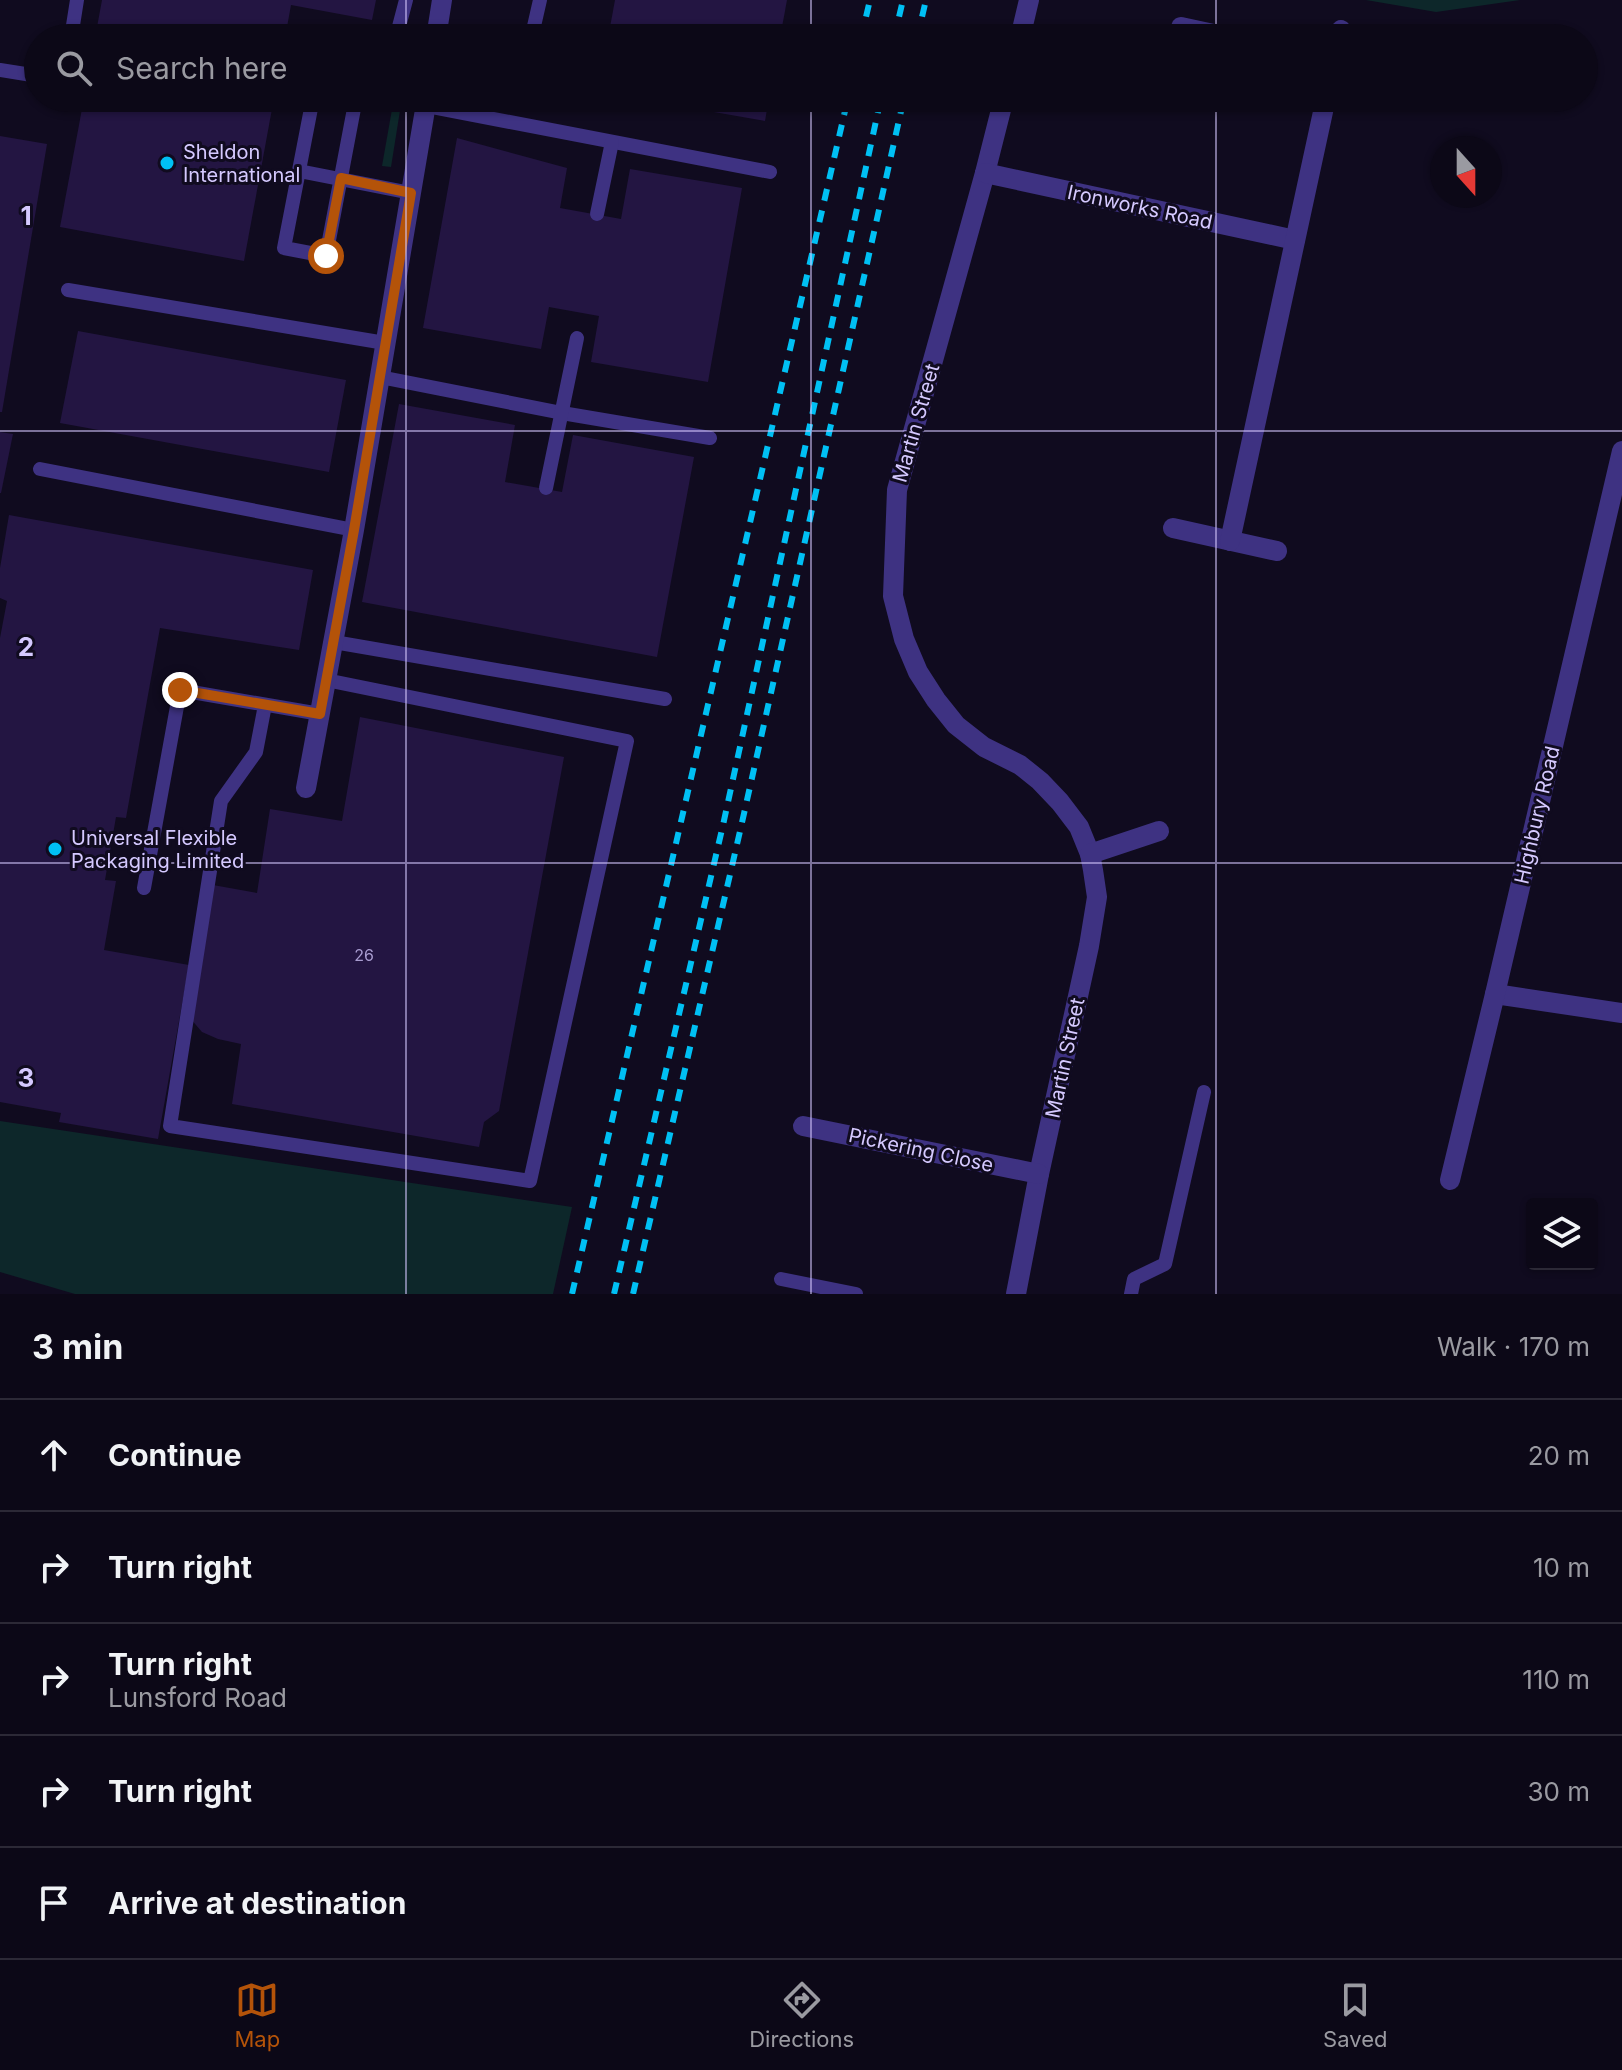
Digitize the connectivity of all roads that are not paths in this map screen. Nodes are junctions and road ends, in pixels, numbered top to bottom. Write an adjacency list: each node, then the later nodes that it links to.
1 (77, 0): 6 (lane)
2 (406, 0): 7 (lane)
3 (442, 0): 8 (street)
4 (540, 0): 9 (lane)
5 (1029, 0): 10 (street)
6 (73, 24)
7 (400, 24)
8 (438, 24)
9 (535, 24)
10 (1023, 24)
11 (0, 70): 12 (lane)
12 (24, 74)
13 (310, 112): 20 (lane)
14 (353, 112): 23 (lane)
15 (424, 112): 24 (street)
16 (472, 112): 19 (lane)
17 (1000, 112): 22 (street, Martin Street)
18 (1323, 112): 26 (street)
19 (612, 142): 21 (lane); 25 (lane)
20 (299, 171): 23 (lane); 23 (lane)
21 (770, 172)
22 (985, 173): 26 (street, Ironworks Road); 47 (street, Martin Street)
23 (341, 178): 24 (lane)
24 (411, 193): 29 (street)
25 (597, 214)
26 (1295, 240): 38 (street)
27 (68, 290): 29 (lane)
28 (577, 338): 31 (lane)
29 (385, 343): 30 (street)
30 (380, 377): 31 (lane); 37 (street)
31 (562, 413): 32 (lane); 35 (lane)
32 (710, 438)
33 (1622, 451): 49 (street, Highbury Road)
34 (40, 469): 37 (lane)
35 (546, 488)
36 (1173, 528): 38 (street)
37 (354, 530): 40 (street)
38 (1230, 541): 39 (street)
39 (1277, 551)
40 (334, 642): 41 (street); 42 (lane)
41 (326, 680): 43 (lane); 44 (street)
42 (665, 699)
43 (265, 705): 44 (lane); 48 (lane)
44 (320, 714): 45 (street)
45 (306, 788)
46 (1159, 831): 47 (street)
47 (1090, 854): 53 (street, Martin Street)
48 (144, 888)
49 (1495, 994): 50 (street); 54 (street, Highbury Road)
50 (1622, 1013)
51 (1204, 1092): 58 (lane)
52 (803, 1126): 53 (street, Pickering Close)
53 (1039, 1174): 57 (street, Martin Street)
54 (1450, 1180)
55 (781, 1279): 56 (lane)
56 (856, 1294)
57 (1016, 1294)
58 (1131, 1294)

